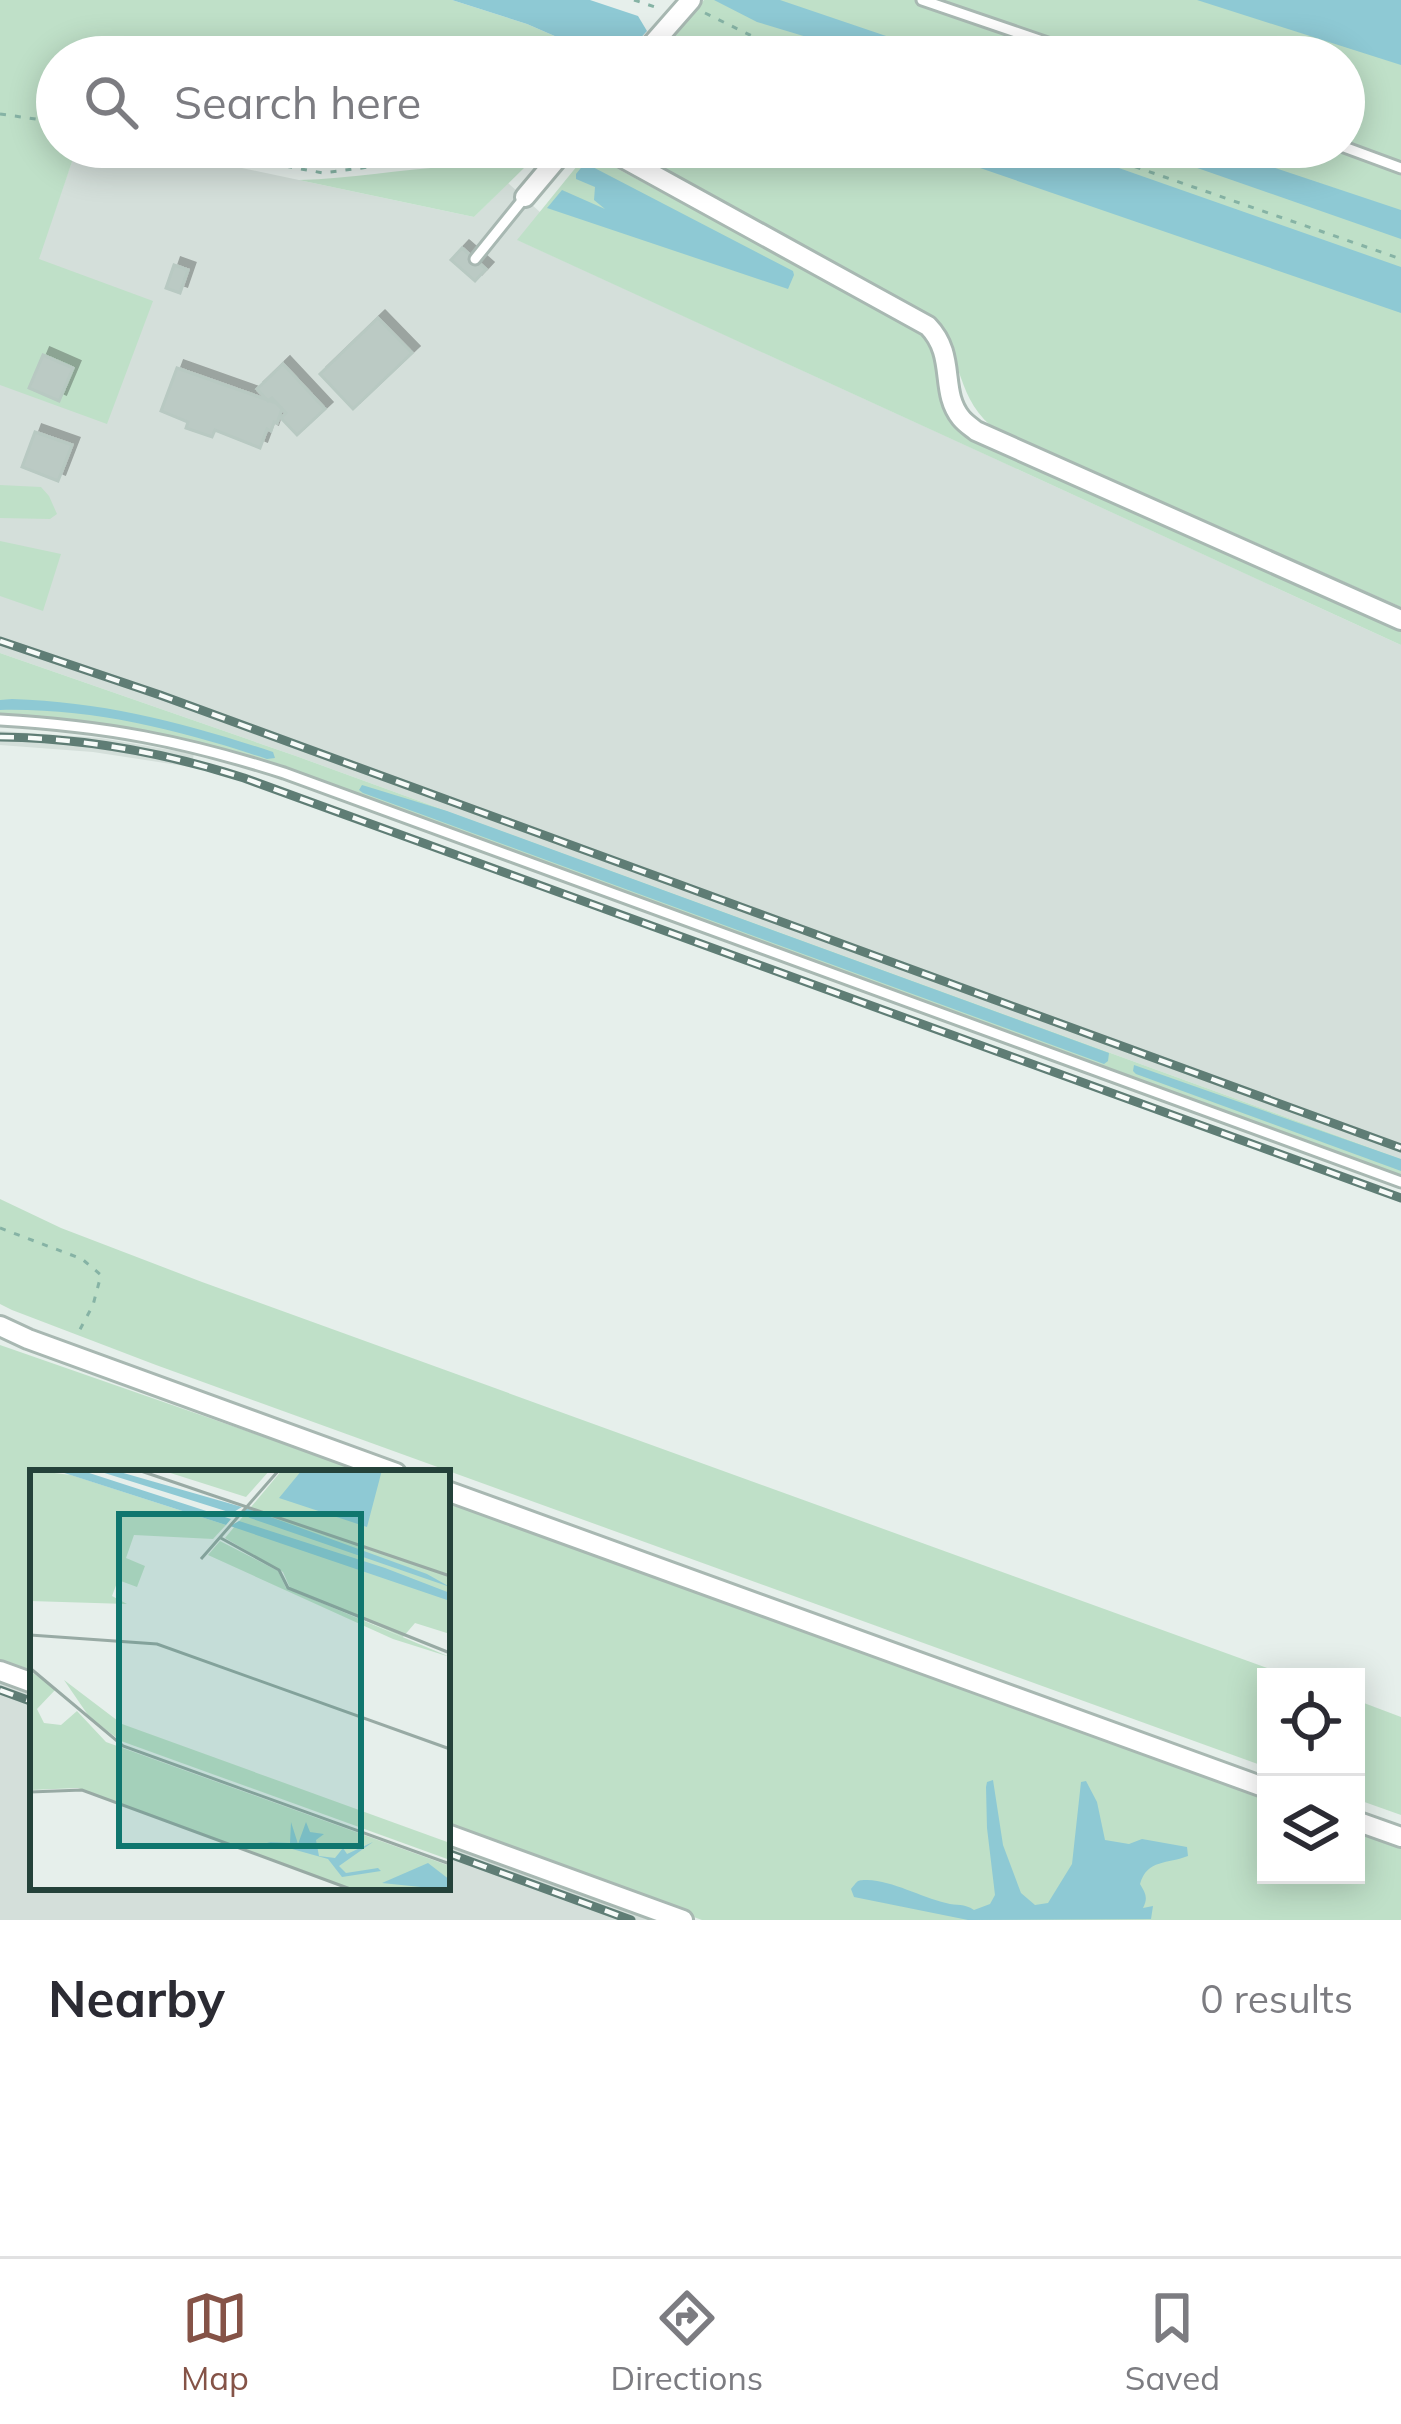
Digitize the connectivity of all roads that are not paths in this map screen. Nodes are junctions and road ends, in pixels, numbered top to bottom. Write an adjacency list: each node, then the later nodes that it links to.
1 (922, 0): 4 (lane)
2 (686, 6): 3 (street)
3 (660, 36)
4 (1028, 36)
5 (1365, 155): 8 (lane)
6 (549, 168): 9 (street)
7 (641, 168): 11 (street)
8 (1401, 168)
9 (525, 197): 10 (lane)
10 (475, 260)
11 (1401, 620)
12 (0, 720): 13 (lane)
13 (1401, 1182)
14 (0, 1326): 15 (street)
15 (388, 1470)
16 (450, 1492): 19 (street)
17 (0, 1671): 18 (street)
18 (30, 1682)
19 (1257, 1785)
20 (1365, 1824): 22 (street)
21 (450, 1835): 23 (street)
22 (1401, 1837)
23 (683, 1920)

